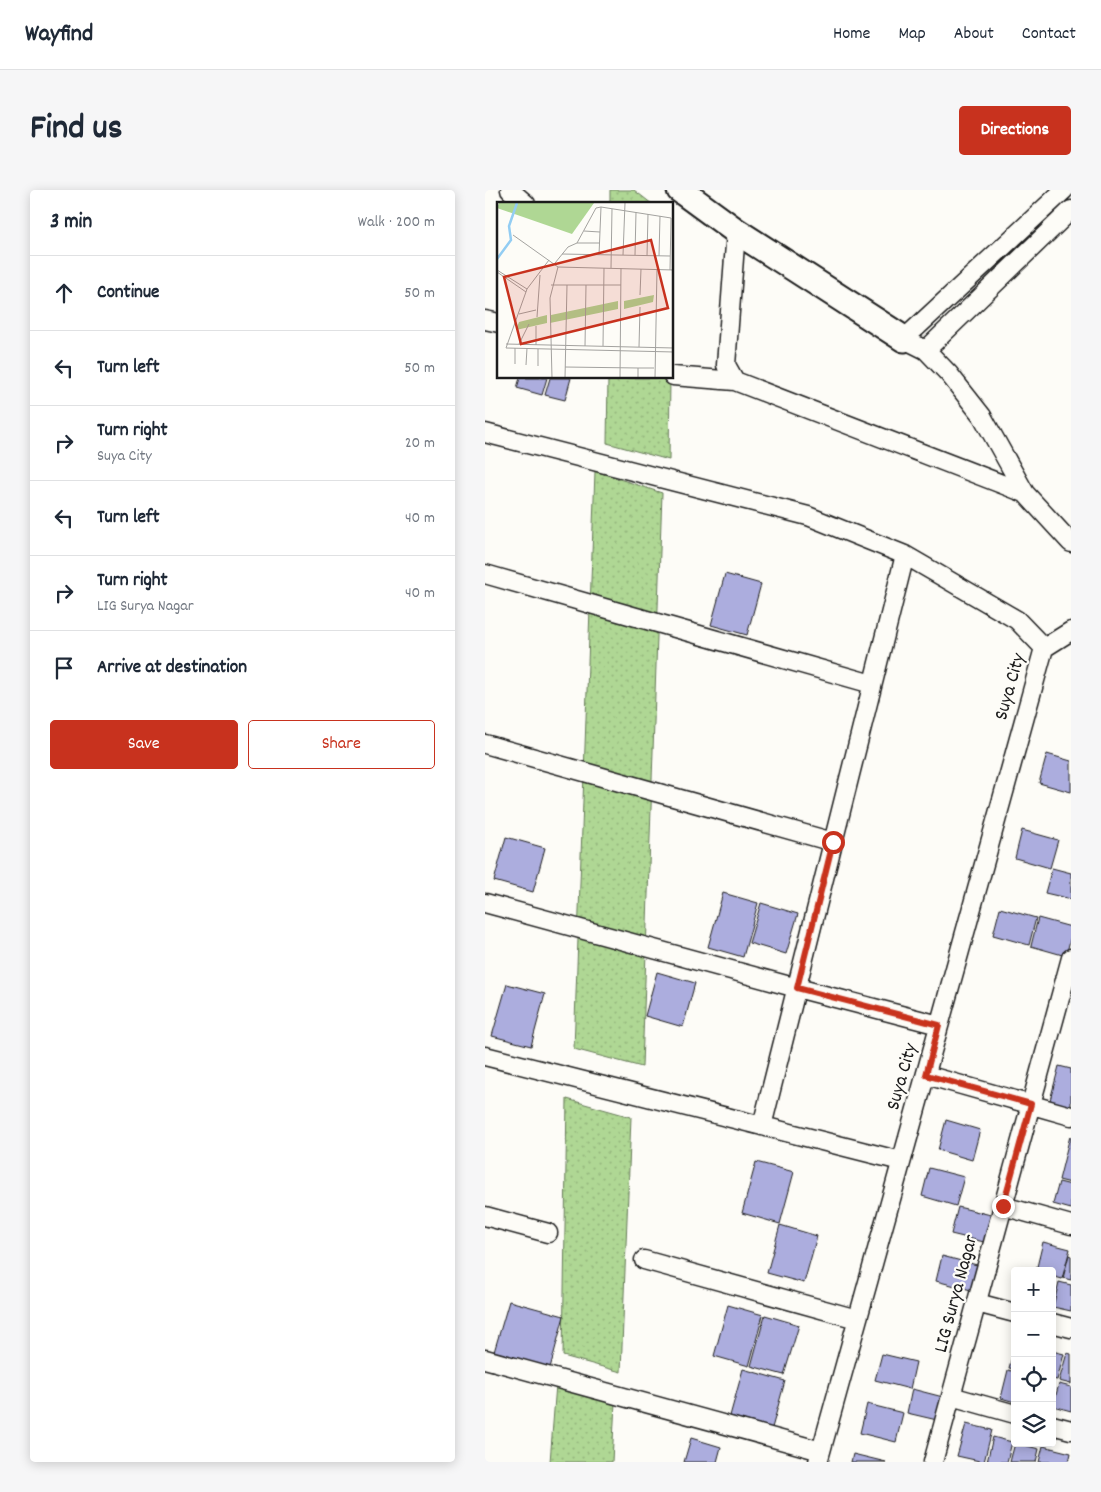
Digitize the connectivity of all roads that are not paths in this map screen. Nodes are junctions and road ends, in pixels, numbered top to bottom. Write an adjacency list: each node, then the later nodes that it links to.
1 (510, 190): 4 (street)
2 (681, 190): 6 (street)
3 (1064, 190): 7 (street)
4 (524, 202)
5 (1071, 210): 8 (street)
6 (736, 231): 9 (street); 12 (street)
7 (1016, 235): 8 (street); 9 (street)
8 (1030, 250): 10 (street)
9 (904, 339): 10 (street)
10 (926, 350): 14 (street)
11 (674, 376): 12 (street)
12 (735, 381): 14 (street)
13 (485, 433): 16 (street)
14 (1025, 493): 15 (street)
15 (1071, 543)
16 (905, 555): 19 (street); 20 (street)
17 (485, 574): 20 (street)
18 (1071, 631): 19 (street, Suya City)
19 (1044, 648): 27 (street, Suya City)
20 (872, 684): 22 (street)
21 (485, 744): 22 (street)
22 (833, 842): 25 (street)
23 (485, 902): 25 (street)
24 (1071, 958): 26 (street, LIG Surya Nagar)
25 (797, 988): 27 (street); 32 (street)
26 (1064, 1009): 30 (street, LIG Surya Nagar)
27 (939, 1025): 29 (street, Suya City)
28 (485, 1056): 32 (street)
29 (926, 1075): 30 (street); 33 (street, Suya City)
30 (1031, 1104): 31 (street); 34 (street, LIG Surya Nagar)
31 (1071, 1116)
32 (762, 1126): 33 (street)
33 (901, 1162): 41 (street, Suya City)
34 (1003, 1206): 36 (street); 39 (street, LIG Surya Nagar)
35 (485, 1216): 37 (street)
36 (1071, 1225)
37 (548, 1233)
38 (644, 1260): 41 (street)
39 (977, 1303): 40 (street); 45 (street, LIG Surya Nagar)
40 (1011, 1312)
41 (857, 1319): 49 (street, Suya City)
42 (1056, 1324): 43 (street)
43 (1071, 1328)
44 (485, 1359): 49 (street)
45 (951, 1396): 46 (street); 50 (street, LIG Surya Nagar)
46 (1011, 1413)
47 (1056, 1426): 48 (street)
48 (1071, 1430)
49 (820, 1456)
50 (933, 1462)

